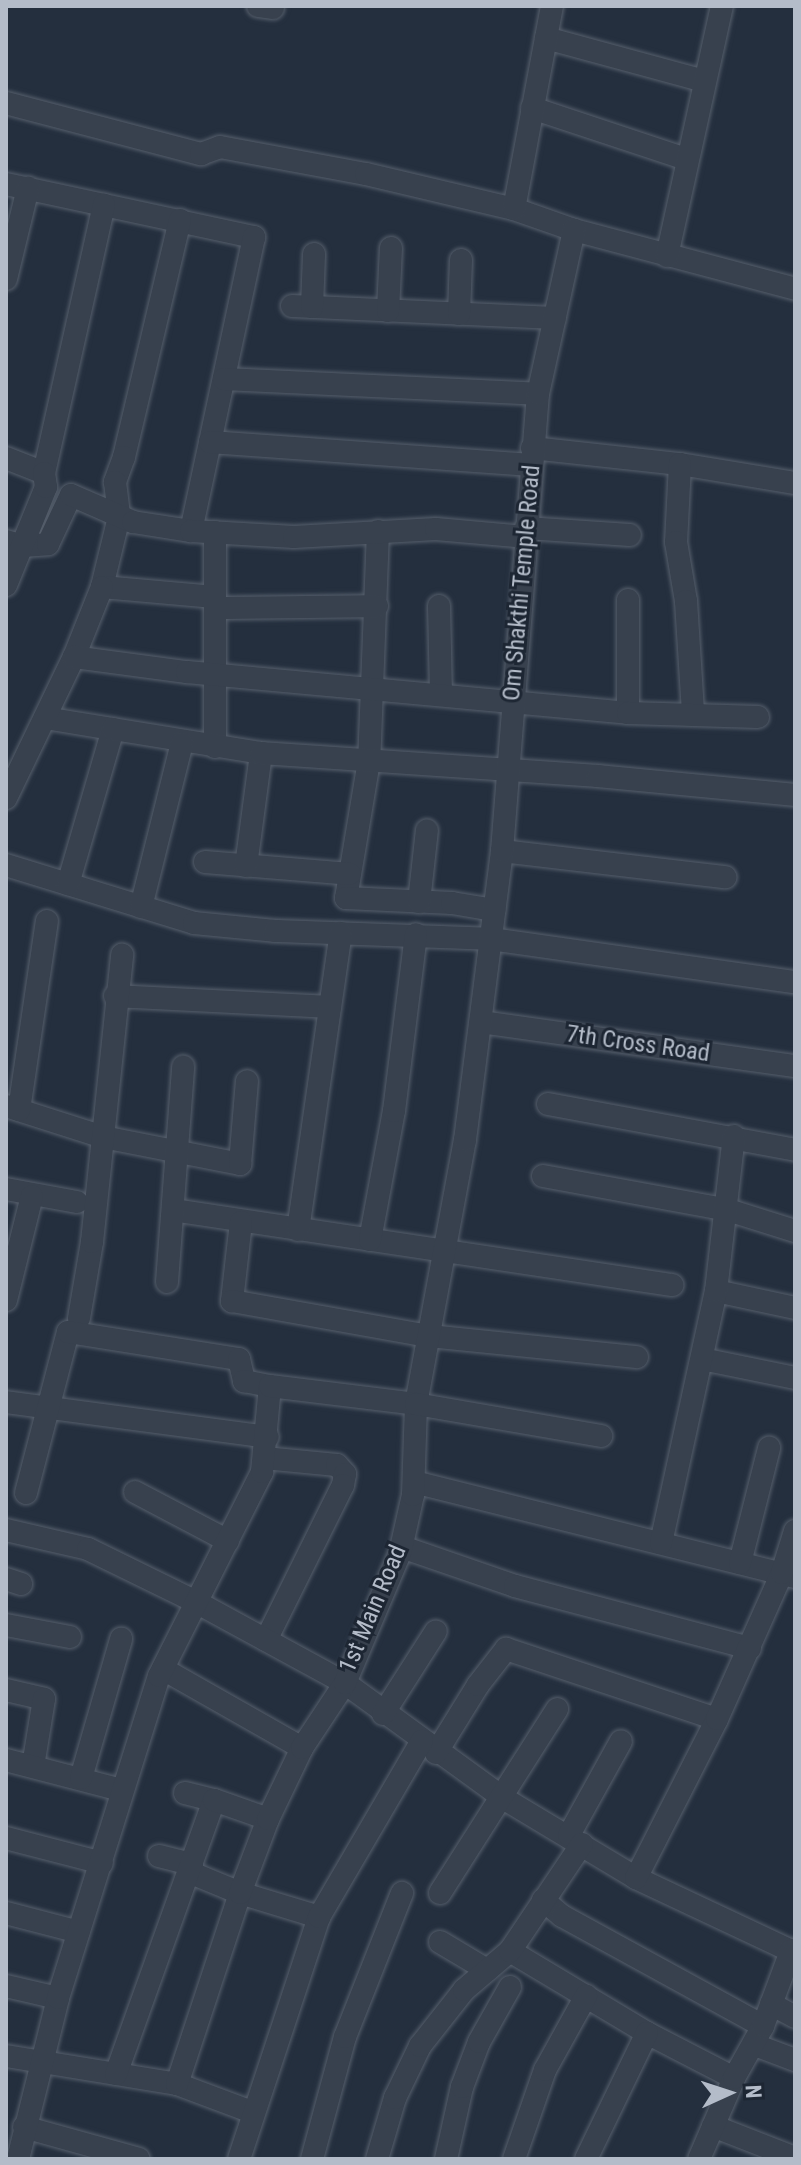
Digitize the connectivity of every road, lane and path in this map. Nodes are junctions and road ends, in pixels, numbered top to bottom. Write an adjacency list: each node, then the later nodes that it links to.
1 (552, 6): 3 (street)
2 (722, 6): 4 (street)
3 (546, 38): 4 (street); 6 (street)
4 (704, 81): 7 (street)
5 (6, 103): 10 (street)
6 (532, 108): 7 (street); 10 (street)
7 (686, 159): 15 (street)
8 (17, 186): 9 (street); 17 (street)
9 (104, 205): 11 (street); 28 (street)
10 (514, 209): 12 (street)
11 (180, 220): 22 (street); 30 (street)
12 (574, 230): 15 (street); 21 (street, Om Shakthi Temple Road)
13 (391, 248): 19 (street)
14 (314, 254): 19 (street)
15 (667, 256): 18 (street)
16 (461, 260): 20 (street)
17 (6, 279)
18 (795, 289)
19 (388, 311): 20 (street)
20 (459, 314): 21 (street)
21 (555, 318): 23 (street, Om Shakthi Temple Road)
22 (224, 379): 23 (street); 24 (street)
23 (538, 394): 25 (street, Om Shakthi Temple Road)
24 (210, 442): 25 (street); 31 (street)
25 (532, 457): 27 (street); 34 (street, Om Shakthi Temple Road)
26 (6, 458): 28 (street)
27 (680, 464): 29 (street); 49 (street)
28 (44, 473): 36 (street)
29 (795, 483)
30 (119, 517): 31 (street); 36 (street); 38 (street)
31 (191, 531): 33 (street)
32 (378, 531): 33 (street); 34 (street); 41 (street)
33 (215, 532): 40 (street)
34 (526, 532): 35 (street); 47 (street, Om Shakthi Temple Road)
35 (630, 535)
36 (14, 544): 37 (street)
37 (6, 585)
38 (102, 587): 40 (street); 43 (street)
39 (628, 600): 48 (street)
40 (215, 602): 41 (street); 44 (street)
41 (377, 606): 45 (street)
42 (439, 606): 46 (street)
43 (74, 657): 44 (street); 51 (street)
44 (215, 673): 45 (street); 54 (street)
45 (370, 687): 46 (street); 56 (street)
46 (441, 695): 47 (street)
47 (512, 700): 48 (street); 57 (street, Om Shakthi Temple Road)
48 (628, 713): 49 (street)
49 (693, 713): 50 (street)
50 (758, 717)
51 (45, 718): 52 (street); 59 (street)
52 (113, 729): 53 (street); 67 (street)
53 (182, 743): 54 (street); 69 (street)
54 (215, 747): 55 (street)
55 (261, 753): 56 (street); 64 (street)
56 (369, 761): 57 (street); 65 (street)
57 (508, 771): 58 (street); 61 (street, Om Shakthi Temple Road)
58 (795, 795)
59 (6, 798)
60 (427, 830): 68 (street)
61 (502, 851): 66 (street); 70 (street, Om Shakthi Temple Road)
62 (205, 862): 64 (street)
63 (6, 865): 67 (street)
64 (246, 866): 65 (street)
65 (350, 874): 68 (street)
66 (725, 877)
67 (68, 884): 69 (street)
68 (419, 902): 70 (street)
69 (141, 907): 72 (street)
70 (494, 910): 74 (street, Om Shakthi Temple Road)
71 (47, 921): 84 (street)
72 (341, 933): 73 (street); 78 (street)
73 (416, 934): 74 (street); 98 (street)
74 (491, 939): 76 (street); 79 (street, 1st Main Road)
75 (122, 955): 77 (street)
76 (795, 982)
77 (115, 996): 78 (street); 86 (street)
78 (330, 1007): 96 (street)
79 (481, 1022): 80 (street, 7th Cross Road); 99 (street, 1st Main Road)
80 (795, 1066)
81 (183, 1067): 87 (street)
82 (247, 1081): 87 (street)
83 (548, 1104): 85 (street)
84 (12, 1108): 86 (street)
85 (734, 1136): 88 (street); 94 (street)
86 (103, 1137): 87 (street); 105 (street)
87 (176, 1150): 93 (street)
88 (795, 1150)
89 (543, 1176): 94 (street)
90 (6, 1189): 91 (street)
91 (32, 1196): 92 (street); 103 (street)
92 (77, 1202)
93 (173, 1210): 95 (street); 100 (street)
94 (728, 1210): 97 (street); 102 (street)
95 (241, 1222): 96 (street); 106 (street)
96 (298, 1230): 98 (street)
97 (795, 1231)
98 (370, 1240): 99 (street)
99 (447, 1250): 101 (street); 106 (street, 1st Main Road)
100 (167, 1282)
101 (672, 1285)
102 (716, 1291): 104 (street); 108 (street)
103 (6, 1300)
104 (795, 1308)
105 (79, 1318)
106 (429, 1336): 107 (street); 112 (street, 1st Main Road)
107 (637, 1357)
108 (702, 1359): 109 (street); 123 (street)
109 (795, 1378)
110 (270, 1386): 112 (street); 113 (street); 115 (street)
111 (6, 1402): 113 (street)
112 (416, 1404): 114 (street); 117 (street, 1st Main Road)
113 (47, 1408): 115 (street); 119 (street)
114 (601, 1436)
115 (266, 1447): 122 (street); 132 (street)
116 (769, 1448): 125 (street)
117 (414, 1482): 123 (street); 124 (street, 1st Main Road)
118 (135, 1492): 122 (street)
119 (26, 1493)
120 (6, 1530): 127 (street, 1st Main Road)
121 (795, 1531): 126 (street)
122 (228, 1541): 127 (street)
123 (661, 1543): 125 (street)
124 (402, 1547): 133 (street); 135 (street, 1st Main Road)
125 (740, 1563): 126 (street)
126 (788, 1575): 133 (street)
127 (198, 1603): 132 (street, 1st Main Road); 134 (street)
128 (6, 1625): 130 (street)
129 (436, 1631): 138 (street)
130 (70, 1637)
131 (121, 1639): 145 (street)
132 (266, 1640): 135 (street, 1st Main Road)
133 (750, 1648): 139 (street)
134 (163, 1669): 142 (street); 146 (street)
135 (345, 1683): 138 (street); 142 (street)
136 (6, 1690): 144 (street)
137 (557, 1709): 148 (street)
138 (383, 1714): 141 (street)
139 (717, 1719): 141 (street); 156 (street)
140 (621, 1741): 152 (street)
141 (429, 1747): 148 (street); 162 (street)
142 (302, 1748): 150 (street)
143 (6, 1760): 144 (street)
144 (33, 1766): 145 (street)
145 (81, 1778): 146 (street)
146 (121, 1790): 154 (street)
147 (185, 1793): 149 (street)
148 (503, 1798): 152 (street); 159 (street)
149 (214, 1800): 150 (street); 155 (street)
150 (268, 1819): 157 (street)
151 (6, 1838): 154 (street)
152 (575, 1840): 156 (street); 160 (street)
153 (159, 1856): 155 (street)
154 (102, 1863): 163 (street)
155 (191, 1868): 157 (street); 178 (street)
156 (636, 1878): 165 (street)
157 (240, 1893): 162 (street); 180 (street)
158 (402, 1893): 188 (street)
159 (440, 1893)
160 (543, 1900): 166 (street); 173 (street)
161 (6, 1913): 163 (street)
162 (319, 1917): 181 (street)
163 (79, 1932): 171 (street)
164 (440, 1942): 167 (street)
165 (793, 1950): 173 (street)
166 (510, 1951): 167 (street); 170 (street)
167 (487, 1970): 189 (street)
168 (6, 1986): 171 (street)
169 (510, 1987): 190 (street)
170 (586, 1996): 174 (street); 191 (street)
171 (58, 1998): 177 (street)
172 (795, 2017): 173 (street)
173 (763, 2025): 176 (street); 179 (street)
174 (647, 2033): 179 (street); 192 (street)
175 (6, 2056): 177 (street)
176 (795, 2060)
177 (40, 2063): 178 (street); 183 (street)
178 (116, 2074): 180 (street)
179 (734, 2078): 182 (street)
180 (177, 2084): 181 (street)
181 (252, 2112): 187 (street)
182 (713, 2126): 184 (street); 193 (street)
183 (24, 2127): 185 (street); 186 (street)
184 (795, 2158)
185 (18, 2159)
186 (139, 2159)
187 (239, 2159)
188 (312, 2159)
189 (377, 2159)
190 (446, 2159)
191 (514, 2159)
192 (586, 2159)
193 (699, 2159)

